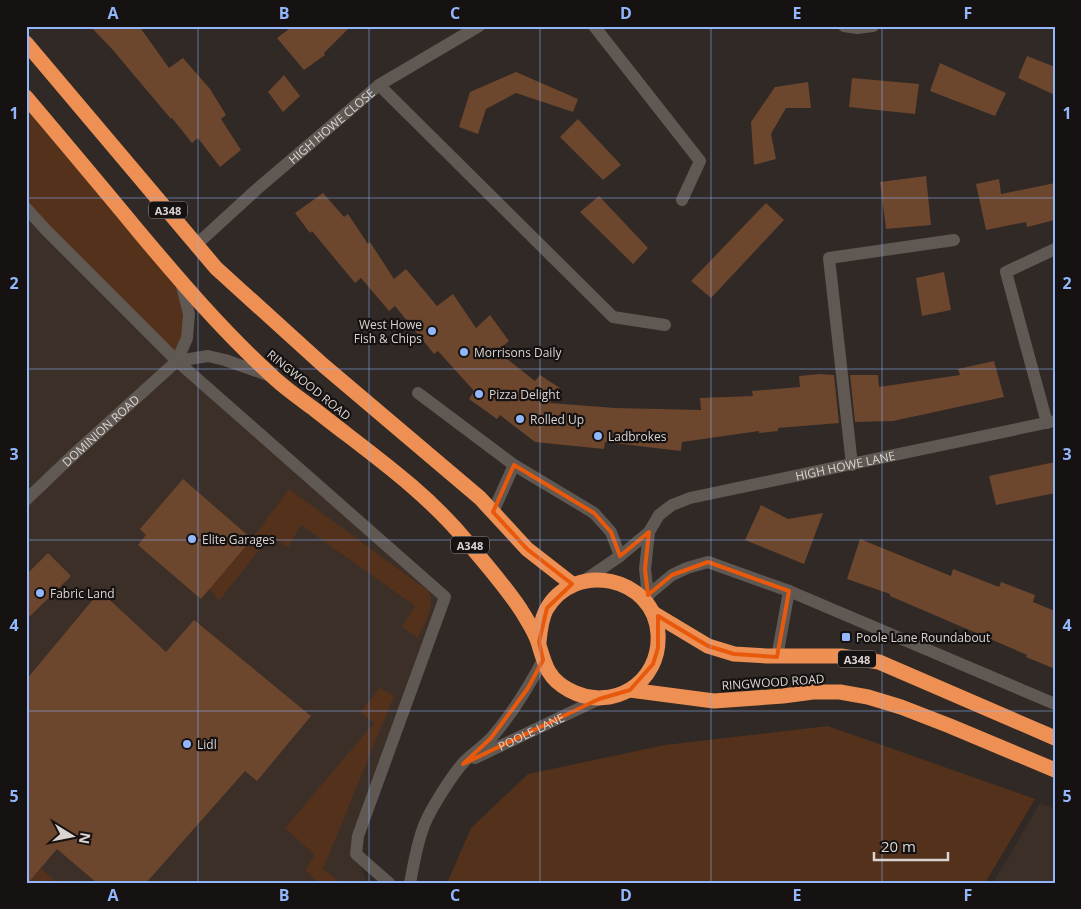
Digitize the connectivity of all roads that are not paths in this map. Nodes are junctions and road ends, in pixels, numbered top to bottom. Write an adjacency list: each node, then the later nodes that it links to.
1 (479, 26): 6 (street, HIGH HOWE CLOSE)
2 (594, 26): 8 (street)
3 (844, 26): 4 (street)
4 (873, 26)
5 (26, 43): 11 (highway, RINGWOOD ROAD / A348)
6 (379, 85): 11 (street, HIGH HOWE CLOSE); 14 (street)
7 (26, 97): 13 (highway, RINGWOOD ROAD / A348)
8 (682, 200)
9 (26, 208): 15 (street)
10 (954, 240): 20 (street)
11 (197, 244): 22 (highway, RINGWOOD ROAD / A348)
12 (1055, 249): 18 (street)
13 (181, 281): 15 (street); 16 (highway, RINGWOOD ROAD / A348)
14 (665, 325)
15 (178, 361): 16 (street); 21 (street, DOMINION ROAD); 37 (street)
16 (271, 376): 28 (highway, RINGWOOD ROAD / A348)
17 (418, 393): 19 (street)
18 (1051, 422): 20 (street, HIGH HOWE LANE)
19 (514, 465): 22 (street); 24 (street)
20 (852, 465): 23 (street, HIGH HOWE LANE)
21 (26, 500)
22 (493, 512): 25 (highway, RINGWOOD ROAD / A348)
23 (649, 532): 24 (street, HIGH HOWE LANE); 27 (street)
24 (620, 556): 25 (street, HIGH HOWE LANE)
25 (579, 582): 27 (highway); 28 (highway)
26 (789, 591): 27 (street); 29 (street, RINGWOOD ROAD); 33 (street)
27 (649, 604): 29 (highway, RINGWOOD ROAD / A348); 31 (highway)
28 (539, 642): 30 (highway)
29 (777, 656): 34 (highway, RINGWOOD ROAD / A348)
30 (542, 660): 32 (highway); 35 (street, POOLE LANE)
31 (630, 690): 32 (highway); 36 (highway, RINGWOOD ROAD)
32 (599, 699): 35 (street, POOLE LANE)
33 (1055, 704)
34 (1055, 738)
35 (463, 764): 38 (street, POOLE LANE)
36 (1055, 770)
37 (389, 883)
38 (410, 883)

